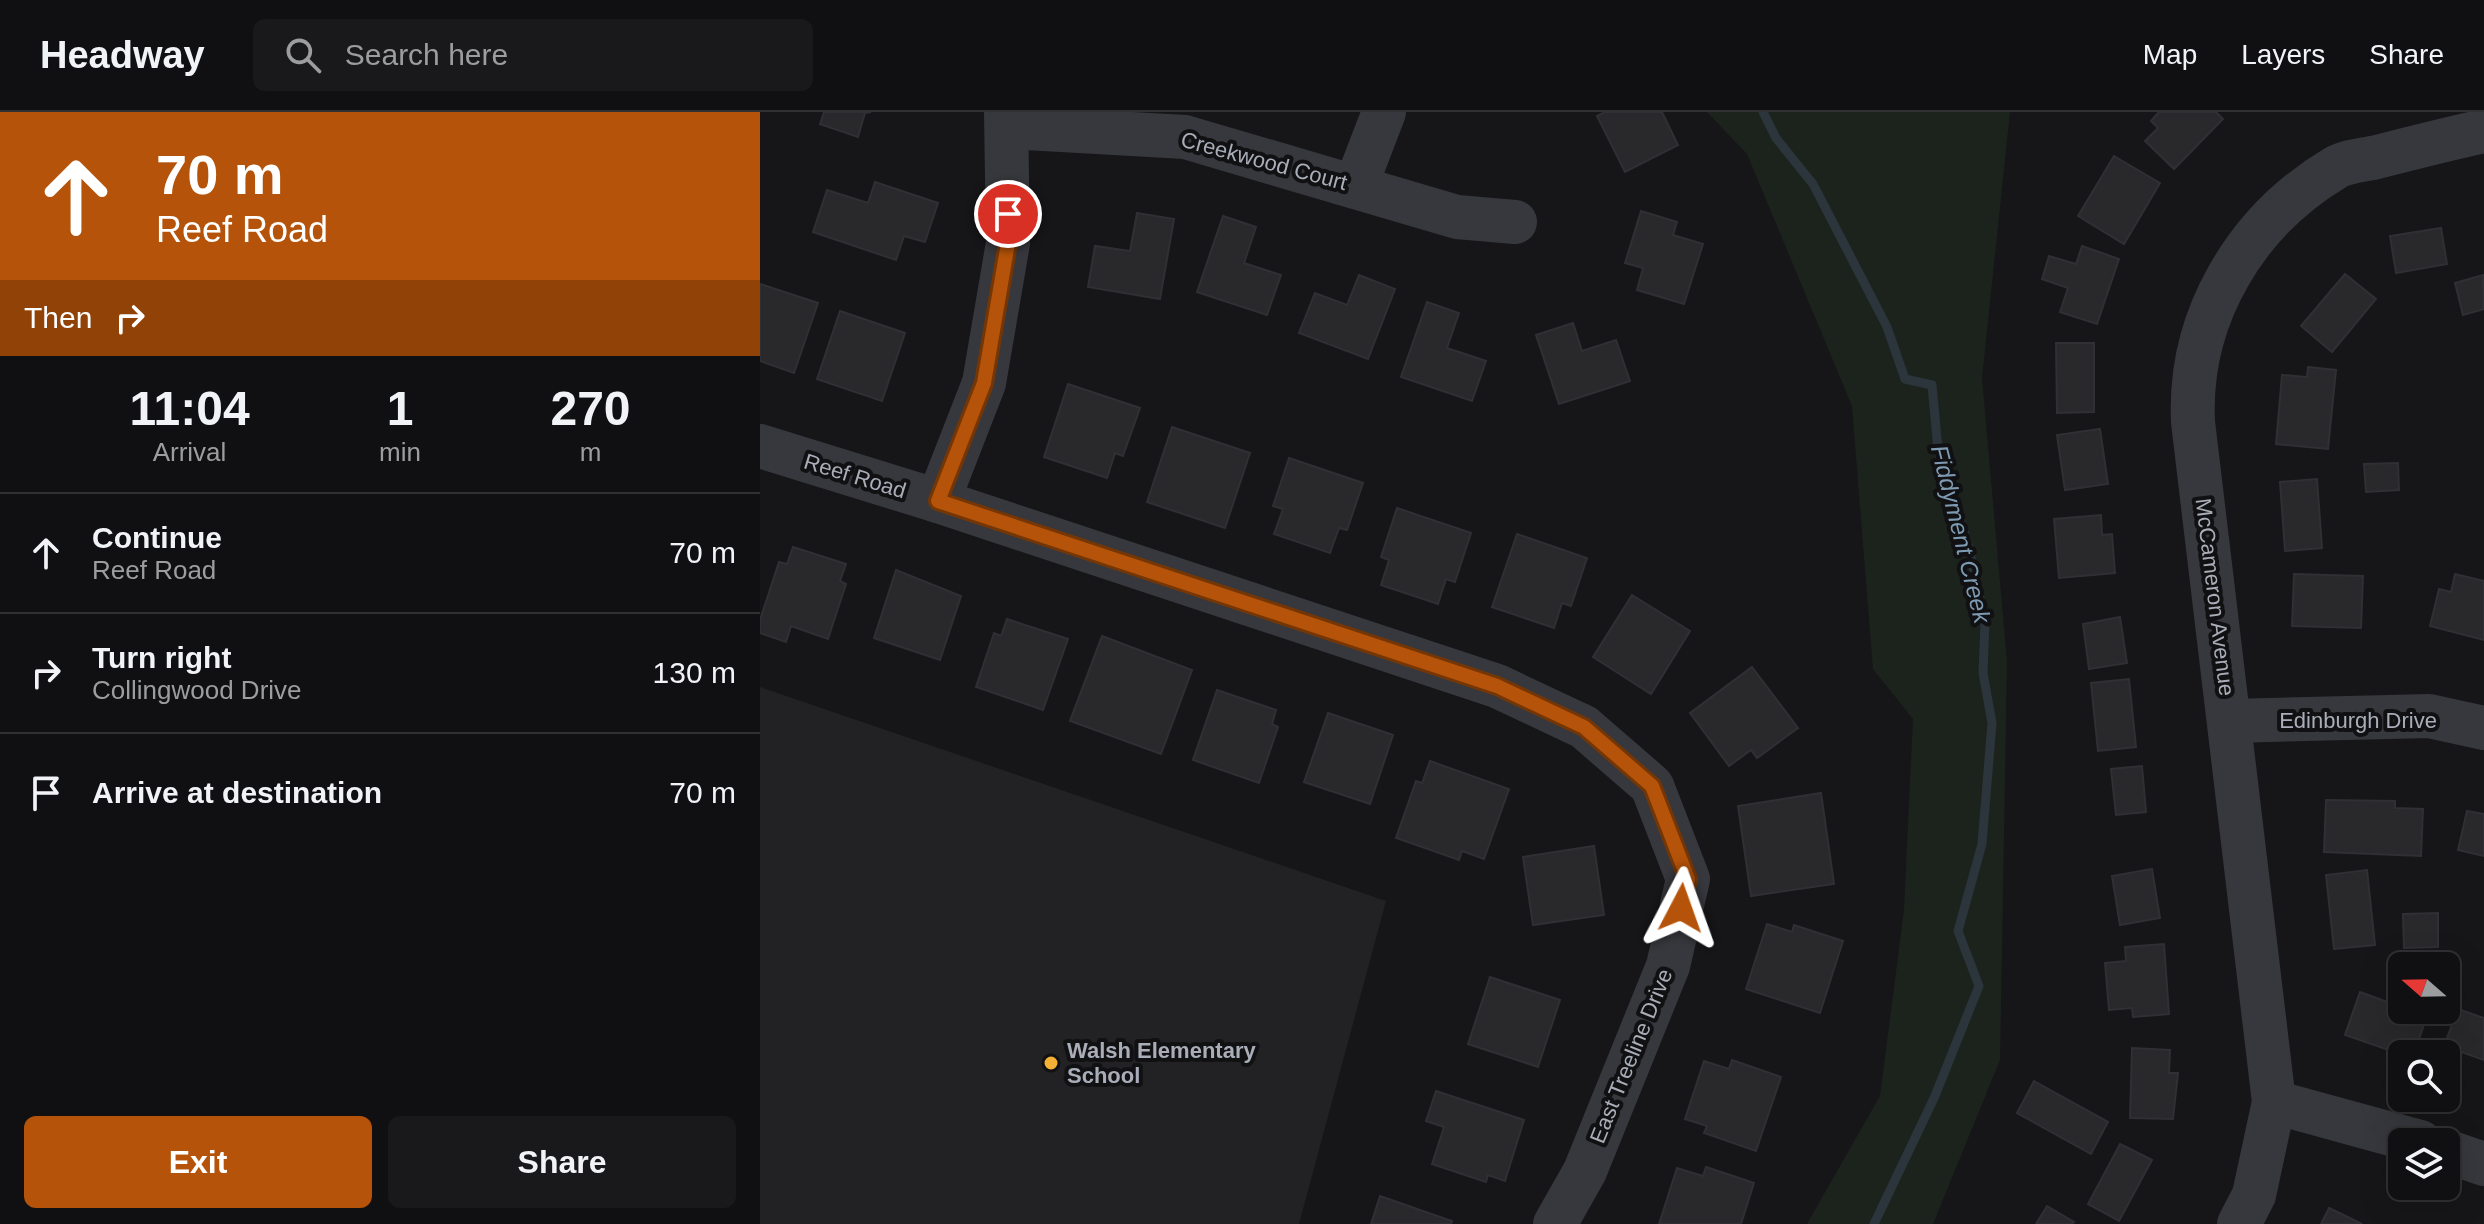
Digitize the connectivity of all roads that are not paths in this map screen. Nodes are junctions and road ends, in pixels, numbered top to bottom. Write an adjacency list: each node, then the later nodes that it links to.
1 (1384, 112): 4 (street)
2 (1007, 119): 4 (street, Creekwood Court); 7 (street)
3 (2484, 131): 9 (street, McCameron Avenue)
4 (1356, 185): 5 (street, Creekwood Court)
5 (1515, 222)
6 (760, 446): 7 (street, Reef Road)
7 (938, 501): 8 (street, Reef Road)
8 (1497, 686): 15 (street, East Treeline Drive)
9 (2231, 721): 10 (street, Edinburgh Drive); 11 (street, McCameron Avenue)
10 (2484, 728)
11 (2274, 1102): 12 (street); 16 (street, McCameron Avenue)
12 (2388, 1133)
13 (2460, 1156): 14 (street)
14 (2484, 1164)
15 (1555, 1224)
16 (2239, 1224)

